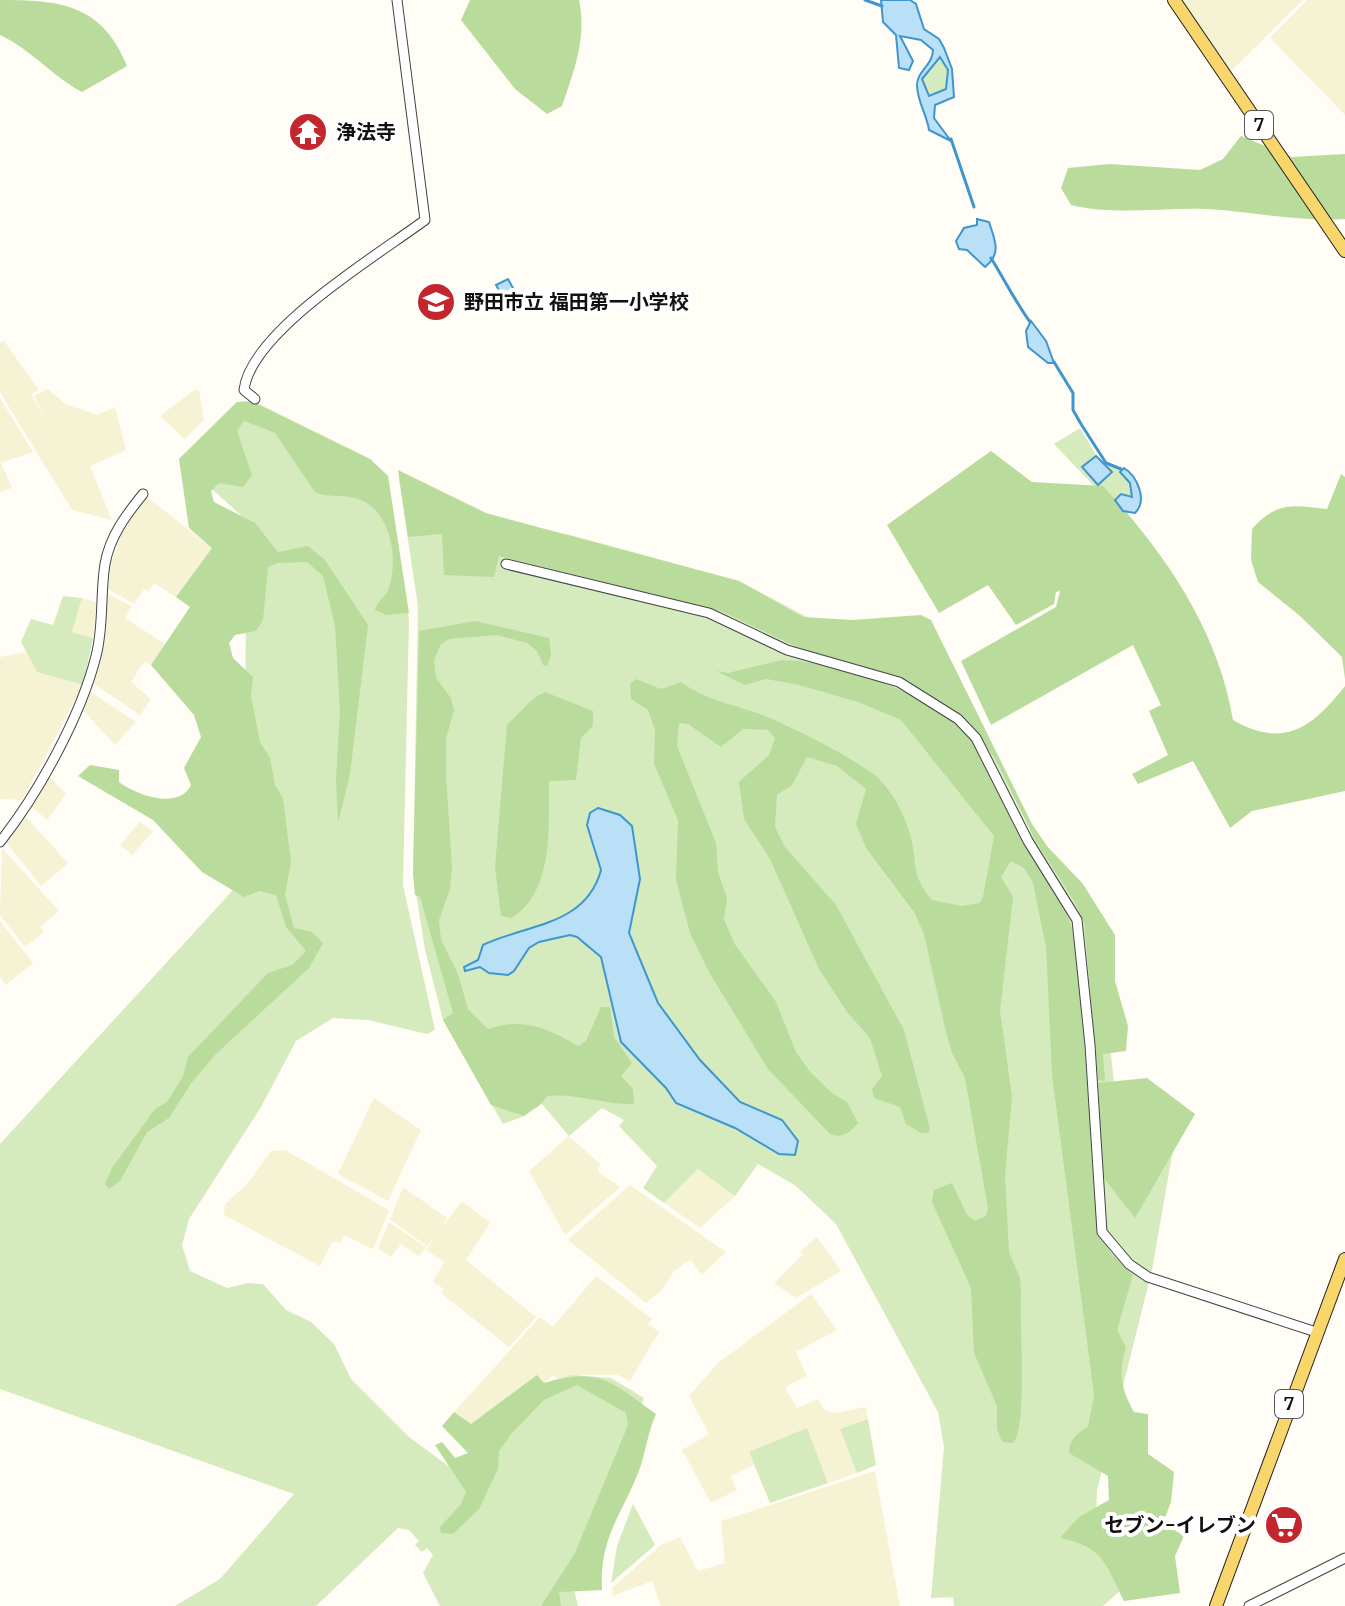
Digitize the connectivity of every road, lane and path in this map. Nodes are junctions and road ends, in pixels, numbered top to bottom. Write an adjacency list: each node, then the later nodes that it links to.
1 (397, 0): 4 (street)
2 (1174, 0): 3 (main road, 7)
3 (1345, 251)
4 (255, 399)
5 (143, 494): 7 (street)
6 (506, 564): 9 (street)
7 (0, 842)
8 (1345, 1259): 9 (main road, 7)
9 (1316, 1332): 11 (main road, 7)
10 (1345, 1558): 12 (street)
11 (1216, 1606)
12 (1249, 1606)

